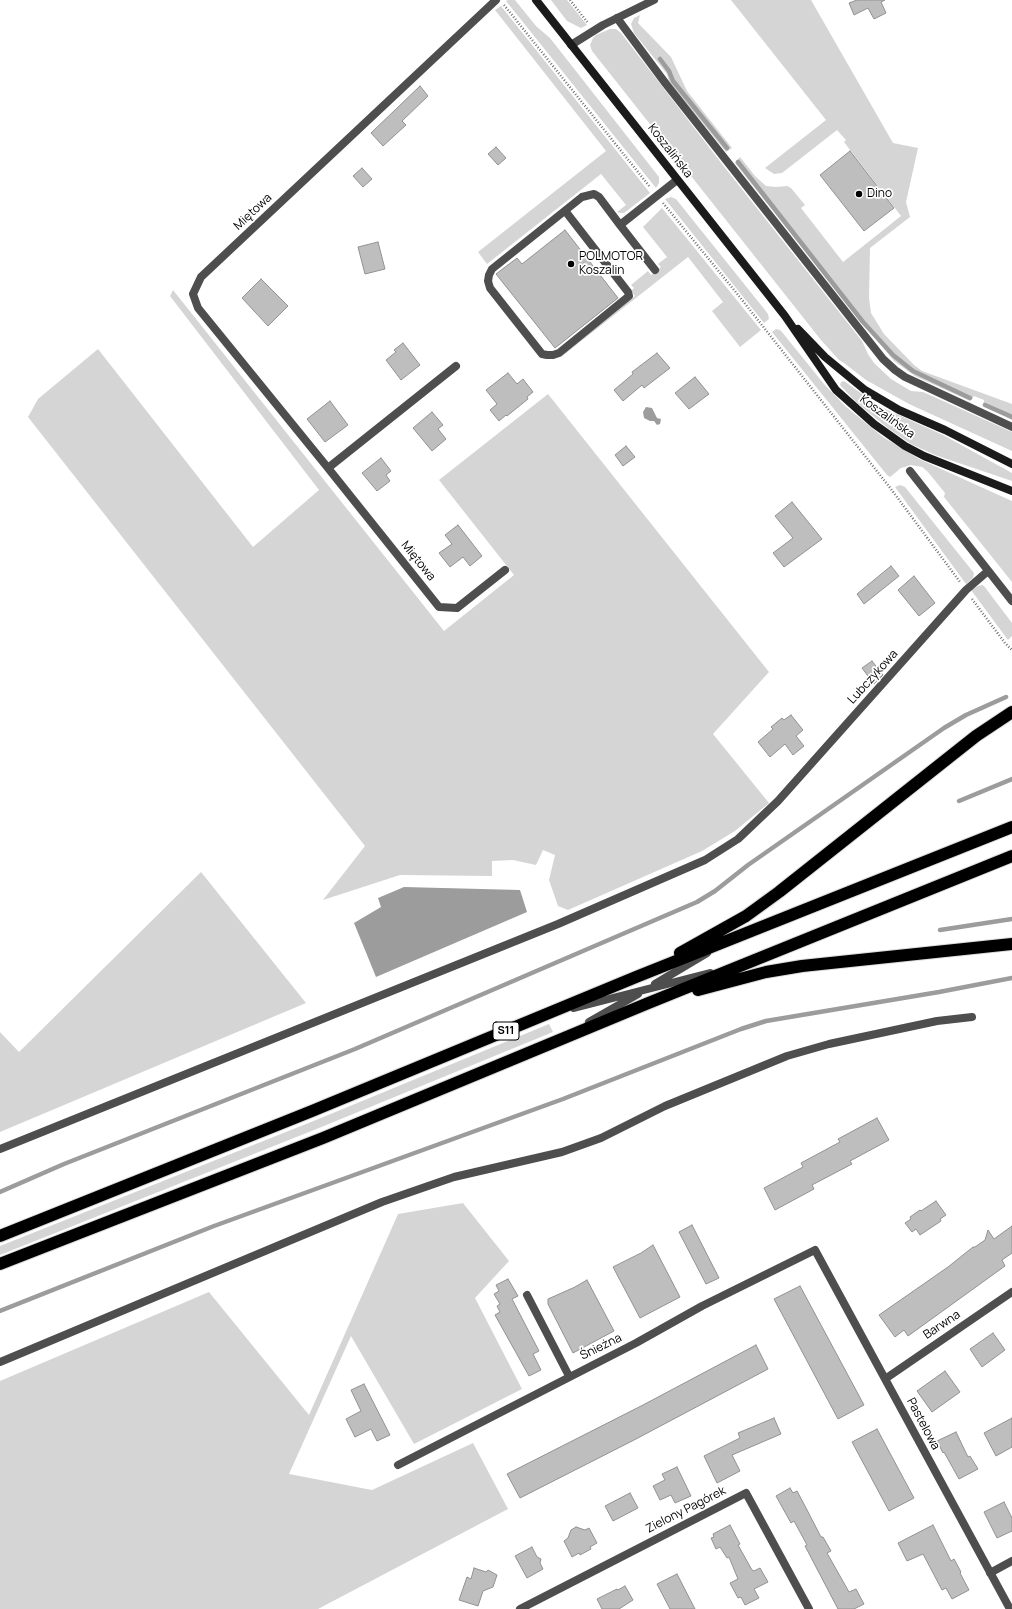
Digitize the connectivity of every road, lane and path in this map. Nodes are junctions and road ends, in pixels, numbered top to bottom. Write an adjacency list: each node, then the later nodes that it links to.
1 (536, 0): 7 (main road, Koszalińska)
2 (570, 0): 6 (path)
3 (654, 0): 5 (street)
4 (499, 2): 9 (path); 17 (street, Miętowa)
5 (617, 18): 6 (street); 15 (street)
6 (593, 30): 7 (street)
7 (571, 45): 8 (main road, Koszalińska)
8 (677, 180): 9 (street); 13 (main road, Koszalińska)
9 (657, 196): 11 (street); 22 (path)
10 (566, 212): 10 (street); 11 (street)
11 (620, 225): 12 (street)
12 (655, 270)
13 (785, 316): 16 (main road, Koszalińska); 19 (main road, Koszalińska)
14 (456, 366): 17 (street)
15 (1012, 427)
16 (1012, 464)
17 (328, 468): 20 (street, Miętowa)
18 (910, 471): 21 (street)
19 (1012, 491)
20 (505, 570)
21 (988, 571): 22 (street, Lubczykowa); 23 (street)
22 (966, 590): 24 (path); 37 (street, Lubczykowa)
23 (1012, 601)
24 (1012, 650)
25 (1012, 712): 31 (highway)
26 (1012, 827): 28 (highway, S11)
27 (1012, 856): 30 (highway, S11)
28 (729, 941): 31 (highway, S11); 32 (street)
29 (1012, 944): 33 (highway)
30 (738, 966): 32 (street); 33 (highway, S11)
31 (636, 977): 34 (highway, S11)
32 (647, 989): 34 (street); 36 (street)
33 (646, 1004): 36 (highway, S11)
34 (542, 1016): 38 (highway, S11)
35 (972, 1016): 43 (street)
36 (563, 1038): 40 (highway, S11)
37 (0, 1149)
38 (0, 1236)
39 (815, 1250): 44 (street, Śnieżna); 45 (street, Pastelowa)
40 (0, 1264)
41 (1012, 1292): 45 (street, Barwna)
42 (527, 1295): 44 (street)
43 (0, 1362)
44 (569, 1376): 46 (street, Śnieżna)
45 (885, 1379): 48 (street, Pastelowa)
46 (398, 1465)
47 (1012, 1561): 48 (street)
48 (990, 1573): 51 (street, Pastelowa)
49 (520, 1609): 50 (street, Zielony Pagórek)
50 (809, 1609)
51 (1010, 1609)

